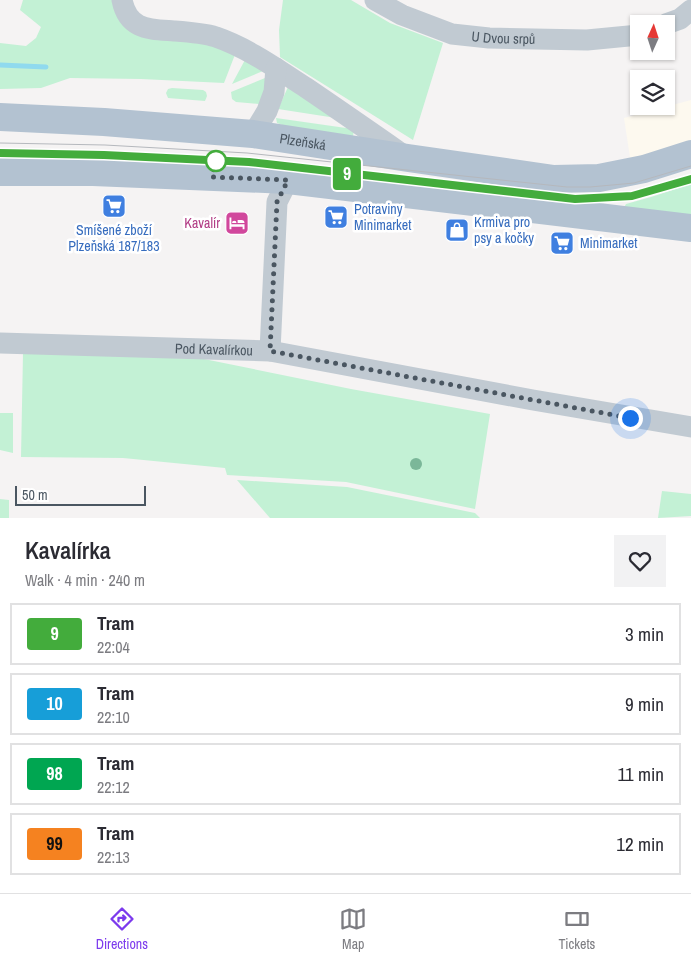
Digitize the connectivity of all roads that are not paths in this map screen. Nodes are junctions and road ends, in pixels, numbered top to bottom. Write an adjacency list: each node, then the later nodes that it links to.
1 (122, 0): 6 (street)
2 (375, 0): 5 (street, U Dvou srpů)
3 (691, 10): 4 (street)
4 (675, 21)
5 (630, 36)
6 (276, 68): 8 (street); 10 (street)
7 (0, 117): 8 (main road, Plzeňská)
8 (253, 134): 10 (main road, Plzeňská)
9 (691, 154): 10 (main road, Plzeňská)
10 (408, 158)
11 (0, 172): 12 (main road)
12 (288, 180): 13 (main road); 15 (street)
13 (691, 228)
14 (0, 343): 15 (street, Pod Kavalírkou)
15 (270, 351): 16 (street, Pod Kavalírkou)
16 (691, 427)

